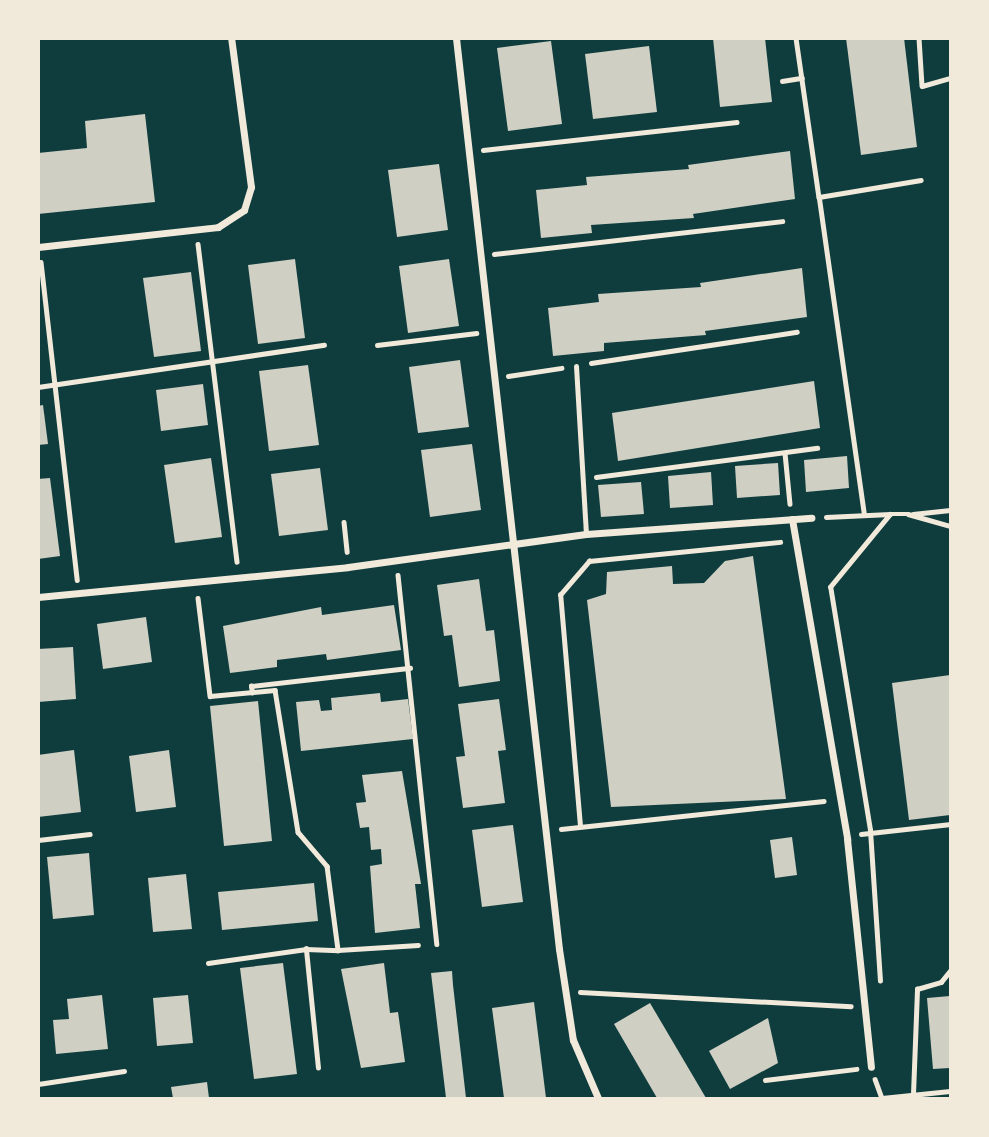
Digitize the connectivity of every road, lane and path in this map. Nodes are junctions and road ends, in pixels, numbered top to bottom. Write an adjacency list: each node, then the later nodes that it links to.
1 (231, 38): 13 (street)
2 (456, 38): 9 (street)
3 (796, 38): 5 (path)
4 (919, 38): 6 (path)
5 (802, 78): 7 (path); 11 (path)
6 (950, 78)
7 (782, 81)
8 (736, 122): 9 (path)
9 (469, 152): 15 (street)
10 (920, 180): 11 (path)
11 (818, 197): 31 (path)
12 (782, 221): 15 (path)
13 (197, 229): 14 (street); 20 (path)
14 (39, 247): 23 (path)
15 (482, 256): 16 (street)
16 (490, 331): 19 (path); 22 (street)
17 (797, 332): 21 (path)
18 (324, 345): 20 (path)
19 (377, 345)
20 (213, 362): 23 (path); 41 (path)
21 (576, 366): 22 (path); 27 (lane)
22 (496, 378): 38 (street)
23 (55, 385): 24 (path); 43 (path)
24 (38, 387)
25 (817, 448): 26 (path)
26 (785, 453): 27 (path); 33 (path)
27 (581, 478): 36 (lane)
28 (950, 510): 30 (path)
29 (890, 514): 30 (path); 31 (path); 48 (path)
30 (908, 514): 35 (path)
31 (864, 515): 32 (path)
32 (811, 518): 33 (street)
33 (792, 519): 36 (street); 37 (street)
34 (344, 522): 40 (path)
35 (950, 526)
36 (586, 534): 38 (street)
37 (795, 539): 47 (street); 49 (path)
38 (515, 546): 39 (street); 50 (street)
39 (396, 560): 40 (street); 45 (path)
40 (348, 567): 41 (street)
41 (239, 579): 42 (street)
42 (196, 583): 43 (street); 46 (path)
43 (79, 594): 44 (street)
44 (38, 597)
45 (410, 668): 46 (path); 53 (path)
46 (252, 693): 56 (path)
47 (836, 800): 49 (path); 60 (street)
48 (950, 824)
49 (580, 826): 50 (path)
50 (547, 831): 59 (street)
51 (90, 834): 52 (lane)
52 (38, 840)
53 (438, 944)
54 (418, 945): 56 (path)
55 (306, 949): 56 (path); 57 (path); 62 (path)
56 (338, 950)
57 (208, 962)
58 (950, 971): 67 (path)
59 (568, 991): 60 (path); 68 (street)
60 (865, 1007): 61 (street)
61 (871, 1067): 64 (path)
62 (318, 1068)
63 (124, 1071): 65 (lane)
64 (765, 1080)
65 (38, 1084)
66 (950, 1091): 67 (path)
67 (913, 1094): 69 (path)
68 (598, 1098)
69 (882, 1098)

